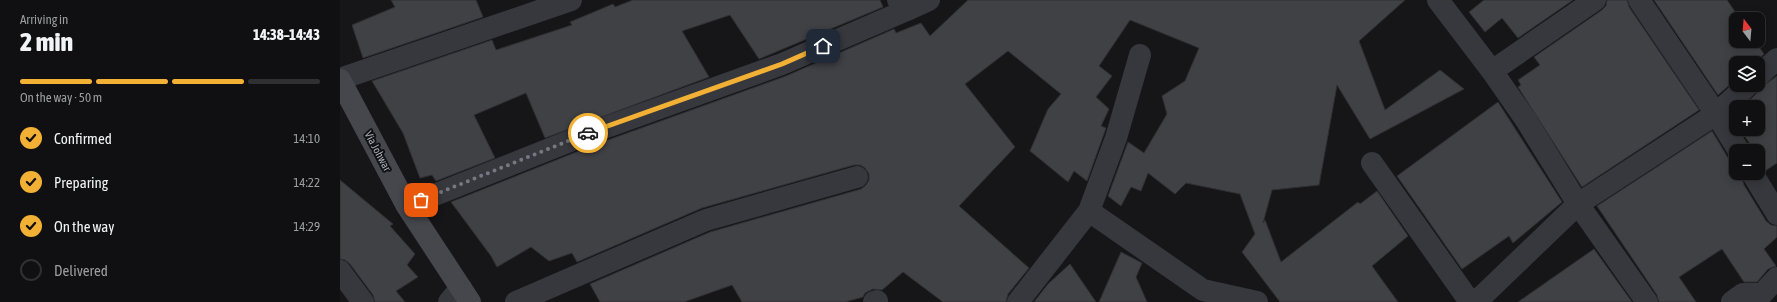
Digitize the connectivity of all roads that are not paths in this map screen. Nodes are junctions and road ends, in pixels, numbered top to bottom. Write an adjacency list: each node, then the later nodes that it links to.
1 (571, 0): 11 (street)
2 (929, 0): 6 (street)
3 (1438, 0): 10 (street)
4 (1595, 0): 10 (street)
5 (1639, 0): 13 (street)
6 (902, 5): 19 (street)
7 (1140, 55): 20 (street)
8 (1777, 59): 9 (street)
9 (1765, 70)
10 (1492, 71): 18 (street)
11 (340, 80): 19 (street, Via Johwar)
12 (1740, 92): 13 (street)
13 (1716, 114): 14 (street); 18 (street)
14 (1735, 144)
15 (1372, 162): 29 (street)
16 (857, 177): 26 (street)
17 (1756, 180): 21 (street)
18 (1578, 204): 30 (street); 31 (street)
19 (407, 206): 24 (street, Via Johwar)
20 (1090, 211): 27 (street); 28 (street)
21 (1777, 214)
22 (340, 271): 25 (street)
23 (1777, 278): 32 (street)
24 (460, 297)
25 (364, 302)
26 (516, 302)
27 (1018, 302)
28 (1257, 302)
29 (1470, 302)
30 (1476, 302)
31 (1647, 302)
32 (1732, 302)

